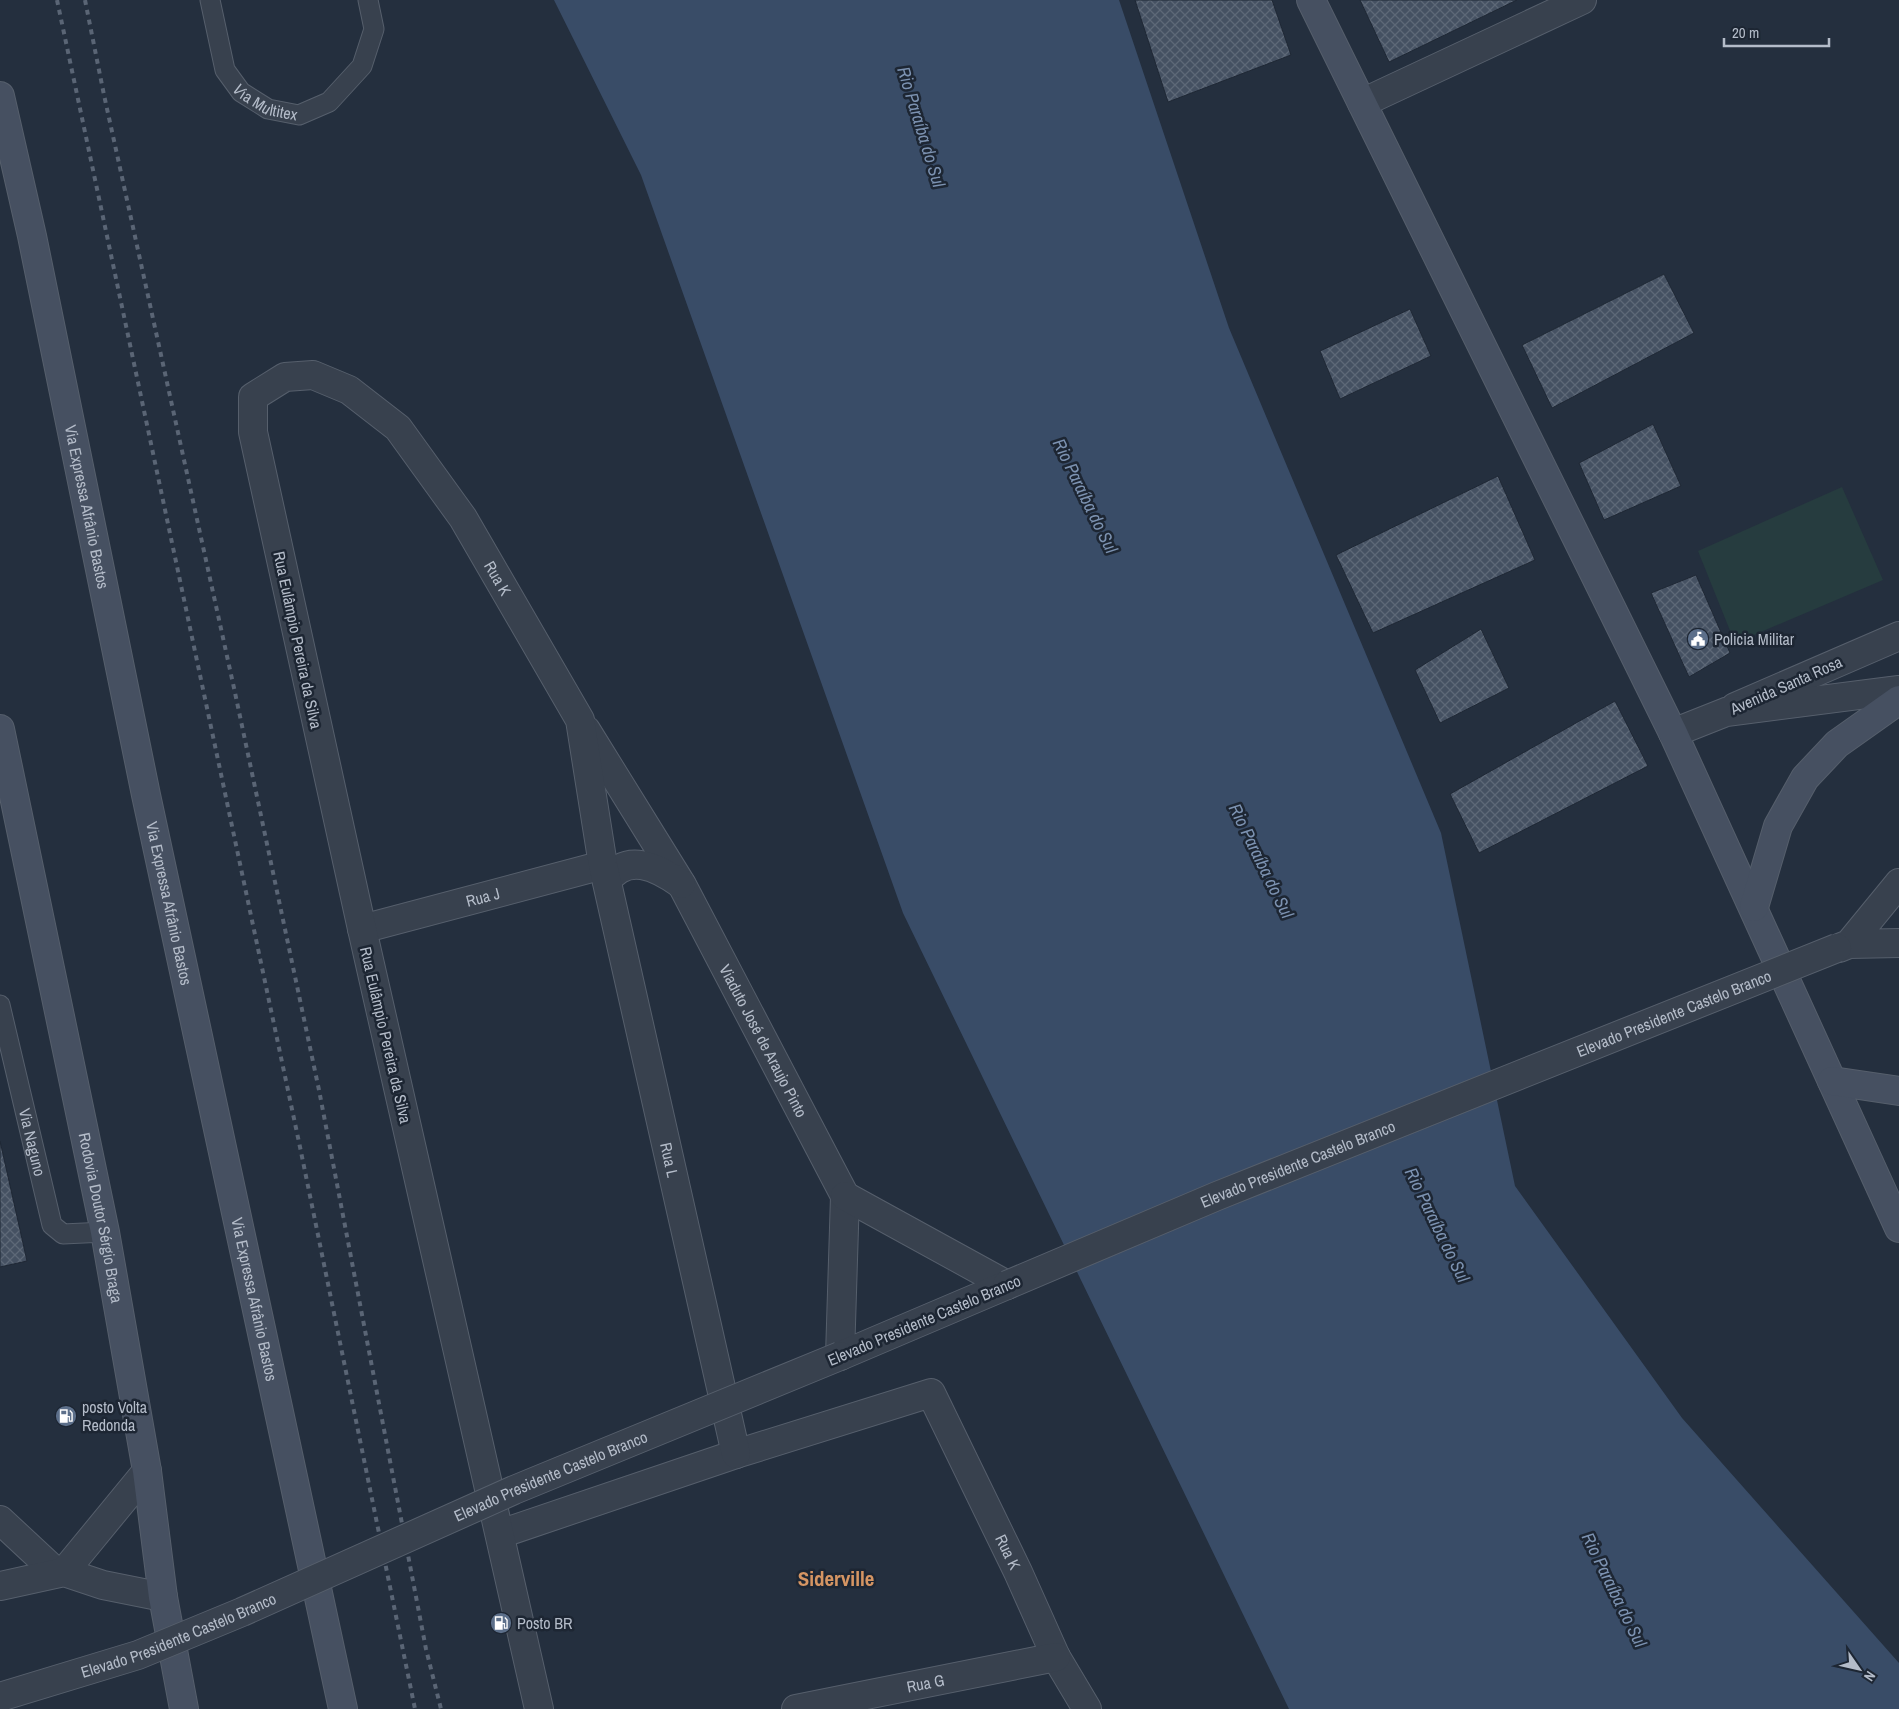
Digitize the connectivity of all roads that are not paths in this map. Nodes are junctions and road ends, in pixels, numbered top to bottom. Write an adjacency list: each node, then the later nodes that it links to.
1 (210, 0): 2 (lane, Via Multitex)
2 (368, 0)
3 (1311, 0): 6 (main road)
4 (1582, 0): 6 (street)
5 (0, 96): 40 (main road, Via Expressa Afrânio Bastos)
6 (1362, 104): 14 (main road)
7 (285, 378): 12 (street, Rua K); 19 (street, Rua Eulâmpio Pereira da Silva)
8 (1899, 636): 11 (street, Avenida Santa Rosa)
9 (1899, 690): 11 (street)
10 (1899, 700): 18 (main road)
11 (1726, 712): 14 (street, Avenida Santa Rosa)
12 (580, 720): 15 (street, Rua K); 17 (street, Viaduto José de Araujo Pinto)
13 (0, 729): 27 (main road, Rodovia Doutor Sérgio Braga)
14 (1674, 733): 18 (main road)
15 (605, 873): 17 (street); 19 (street, Rua J); 30 (street, Rua L)
16 (1899, 883): 21 (street)
17 (682, 884): 25 (street, Viaduto José de Araujo Pinto)
18 (1754, 907): 23 (main road)
19 (362, 929): 33 (street, Rua Eulâmpio Pereira da Silva)
20 (1899, 943): 21 (street)
21 (1843, 946): 28 (street, Elevado Presidente Castelo Branco, bridge)
22 (0, 1005): 27 (lane, Via Naguno)
23 (1832, 1081): 24 (main road); 26 (main road)
24 (1899, 1091)
25 (845, 1196): 28 (street); 29 (street, Viaduto José de Araujo Pinto)
26 (1899, 1228)
27 (105, 1232): 31 (main road, Rodovia Doutor Sérgio Braga)
28 (1007, 1285): 29 (street, Elevado Presidente Castelo Branco)
29 (840, 1356): 38 (street, Elevado Presidente Castelo Branco, bridge)
30 (736, 1454): 33 (street); 37 (street, Rua K)
31 (147, 1471): 34 (street); 36 (main road, Rodovia Doutor Sérgio Braga)
32 (0, 1520): 34 (street)
33 (500, 1534): 41 (street, Rua Eulâmpio Pereira da Silva)
34 (60, 1572): 35 (street); 36 (street)
35 (0, 1586)
36 (163, 1597): 39 (main road, Rodovia Doutor Sérgio Braga)
37 (1056, 1657): 42 (street, Rua G); 43 (street, Rua K)
38 (0, 1697)
39 (184, 1709)
40 (344, 1709)
41 (539, 1709)
42 (796, 1709)
43 (1087, 1709)

